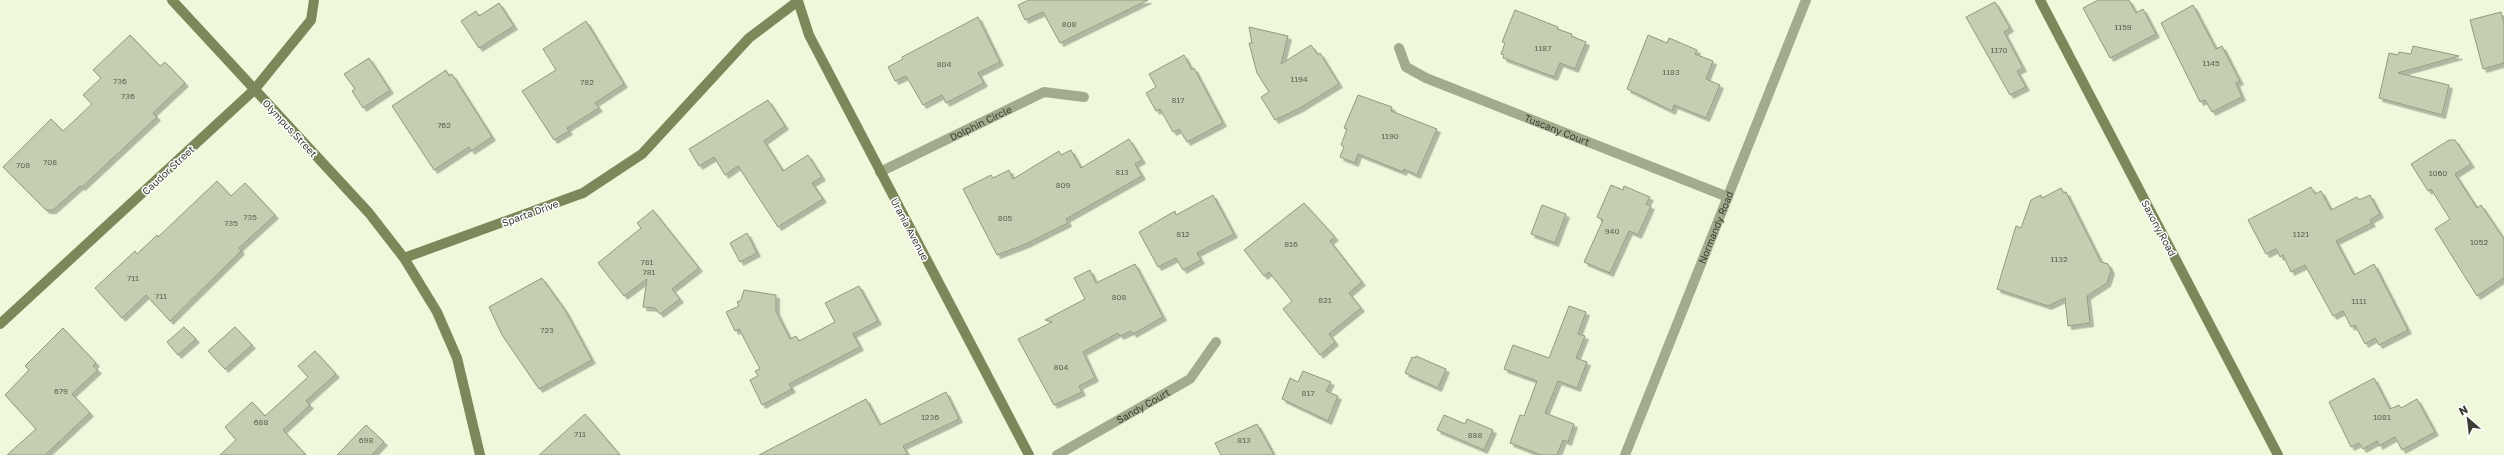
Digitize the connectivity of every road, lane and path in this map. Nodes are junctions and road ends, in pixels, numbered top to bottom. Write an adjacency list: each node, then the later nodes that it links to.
1 (172, 0): 7 (street, Olympus Street)
2 (314, 0): 7 (street, Caudor Street)
3 (798, 0): 9 (street, Urania Avenue); 11 (street, Sparta Drive)
4 (1806, 0): 10 (street, Normandy Road)
5 (2040, 0): 18 (street, Saxony Road)
6 (1400, 48): 10 (street, Tuscany Court)
7 (254, 90): 11 (street, Olympus Street); 12 (street, Caudor Street)
8 (1084, 97): 9 (street, Dolphin Circle)
9 (880, 172): 15 (street, Urania Avenue)
10 (1728, 197): 17 (street, Normandy Road)
11 (404, 258): 14 (street)
12 (0, 324)
13 (1216, 342): 16 (street, Sandy Court)
14 (480, 455)
15 (1029, 455)
16 (1057, 455)
17 (1625, 455)
18 (2278, 455)

